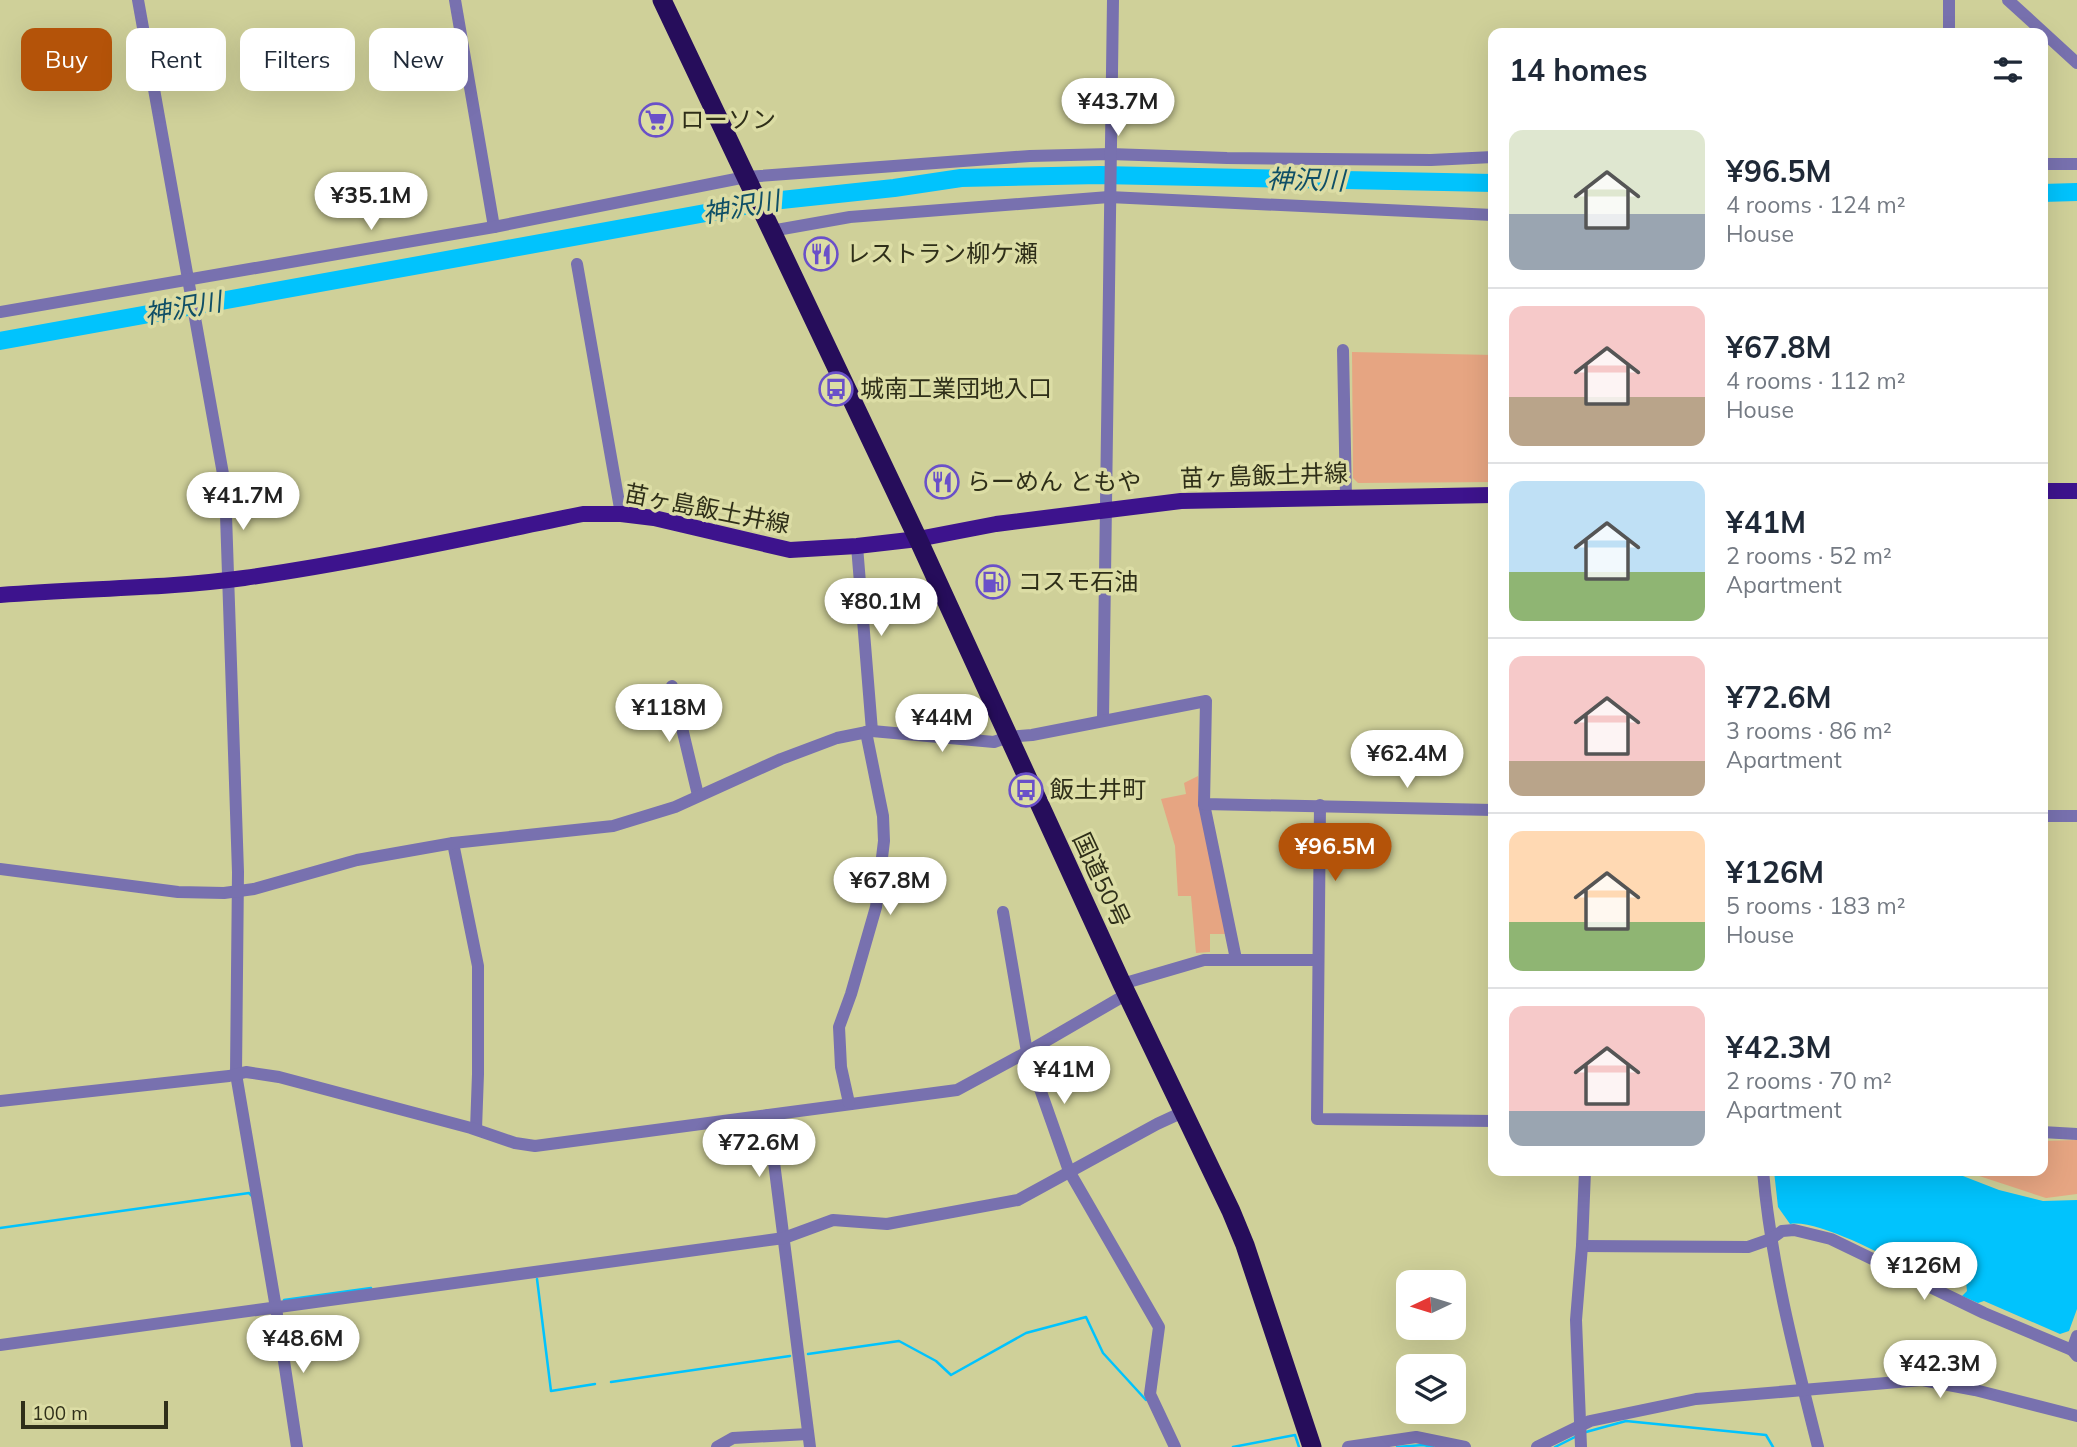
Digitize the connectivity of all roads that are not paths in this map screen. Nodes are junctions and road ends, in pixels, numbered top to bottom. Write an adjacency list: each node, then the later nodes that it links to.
1 (138, 0): 21 (street)
2 (455, 0): 18 (street)
3 (662, 0): 15 (highway, 国道50号)
4 (1113, 0): 11 (street)
5 (1949, 0): 7 (street)
6 (2008, 0): 8 (street)
7 (1949, 28)
8 (2039, 28)
9 (2048, 37): 10 (street)
10 (2077, 63)
11 (1110, 157): 12 (street); 15 (street); 16 (street)
12 (1488, 157)
13 (2048, 164): 14 (street)
14 (2077, 164)
15 (749, 183): 18 (street); 19 (highway, 国道50号)
16 (1109, 195): 17 (street); 19 (street); 28 (street)
17 (1488, 215)
18 (494, 227): 21 (street)
19 (769, 228): 30 (highway, 国道50号)
20 (577, 264): 29 (street)
21 (190, 285): 22 (street); 32 (street)
22 (0, 312)
23 (1343, 350): 27 (street)
24 (2048, 491): 25 (main road)
25 (2077, 491)
26 (1488, 495): 27 (main road, 苗ヶ島飯土井線)
27 (1346, 497): 28 (main road, 苗ヶ島飯土井線)
28 (1107, 509): 30 (main road, 苗ヶ島飯土井線); 35 (street)
29 (621, 513): 31 (main road, 苗ヶ島飯土井線); 32 (main road, 苗ヶ島飯土井線)
30 (918, 539): 31 (main road, 苗ヶ島飯土井線); 37 (highway, 国道50号)
31 (857, 546): 36 (street)
32 (228, 579): 33 (main road, 苗ヶ島飯土井線); 46 (street)
33 (0, 595)
34 (673, 685): 38 (street)
35 (1103, 720): 37 (street); 39 (street)
36 (869, 732): 37 (street); 38 (street); 54 (street)
37 (1008, 737): 50 (highway, 国道50号)
38 (698, 795): 44 (street)
39 (1205, 804): 40 (street); 48 (street)
40 (1320, 805): 41 (street); 49 (street)
41 (1488, 810)
42 (2048, 816): 43 (street)
43 (2077, 816)
44 (453, 843): 46 (street); 58 (street)
45 (0, 869): 46 (street)
46 (238, 891): 52 (street)
47 (1003, 912): 51 (street)
48 (1236, 959): 49 (street); 50 (street)
49 (1318, 960): 57 (street)
50 (1125, 989): 51 (street); 55 (highway, 国道50号)
51 (1027, 1052): 54 (street); 61 (street)
52 (236, 1074): 53 (street); 58 (street); 67 (street)
53 (0, 1101)
54 (849, 1103): 56 (street)
55 (1183, 1112): 61 (street); 78 (highway, 国道50号)
56 (768, 1115): 58 (street); 64 (street)
57 (1488, 1121)
58 (476, 1129)
59 (2048, 1132): 60 (street)
60 (2077, 1134)
61 (1069, 1171): 64 (street); 77 (street)
62 (1585, 1176): 66 (street)
63 (1764, 1176): 65 (street)
64 (783, 1238): 67 (street); 74 (street)
65 (1772, 1239): 66 (street); 70 (street); 71 (street)
66 (1583, 1246): 73 (street)
67 (276, 1308): 69 (street); 75 (street)
68 (2077, 1336): 70 (street)
69 (0, 1345)
70 (2074, 1353)
71 (1804, 1390): 72 (street); 73 (street); 83 (street)
72 (2077, 1416)
73 (1581, 1424): 81 (street); 82 (street)
74 (809, 1441): 76 (street)
75 (297, 1447)
76 (717, 1447)
77 (1175, 1447)
78 (1312, 1447)
79 (1348, 1447): 80 (street)
80 (1465, 1447)
81 (1537, 1447)
82 (1581, 1447)
83 (1818, 1447)

